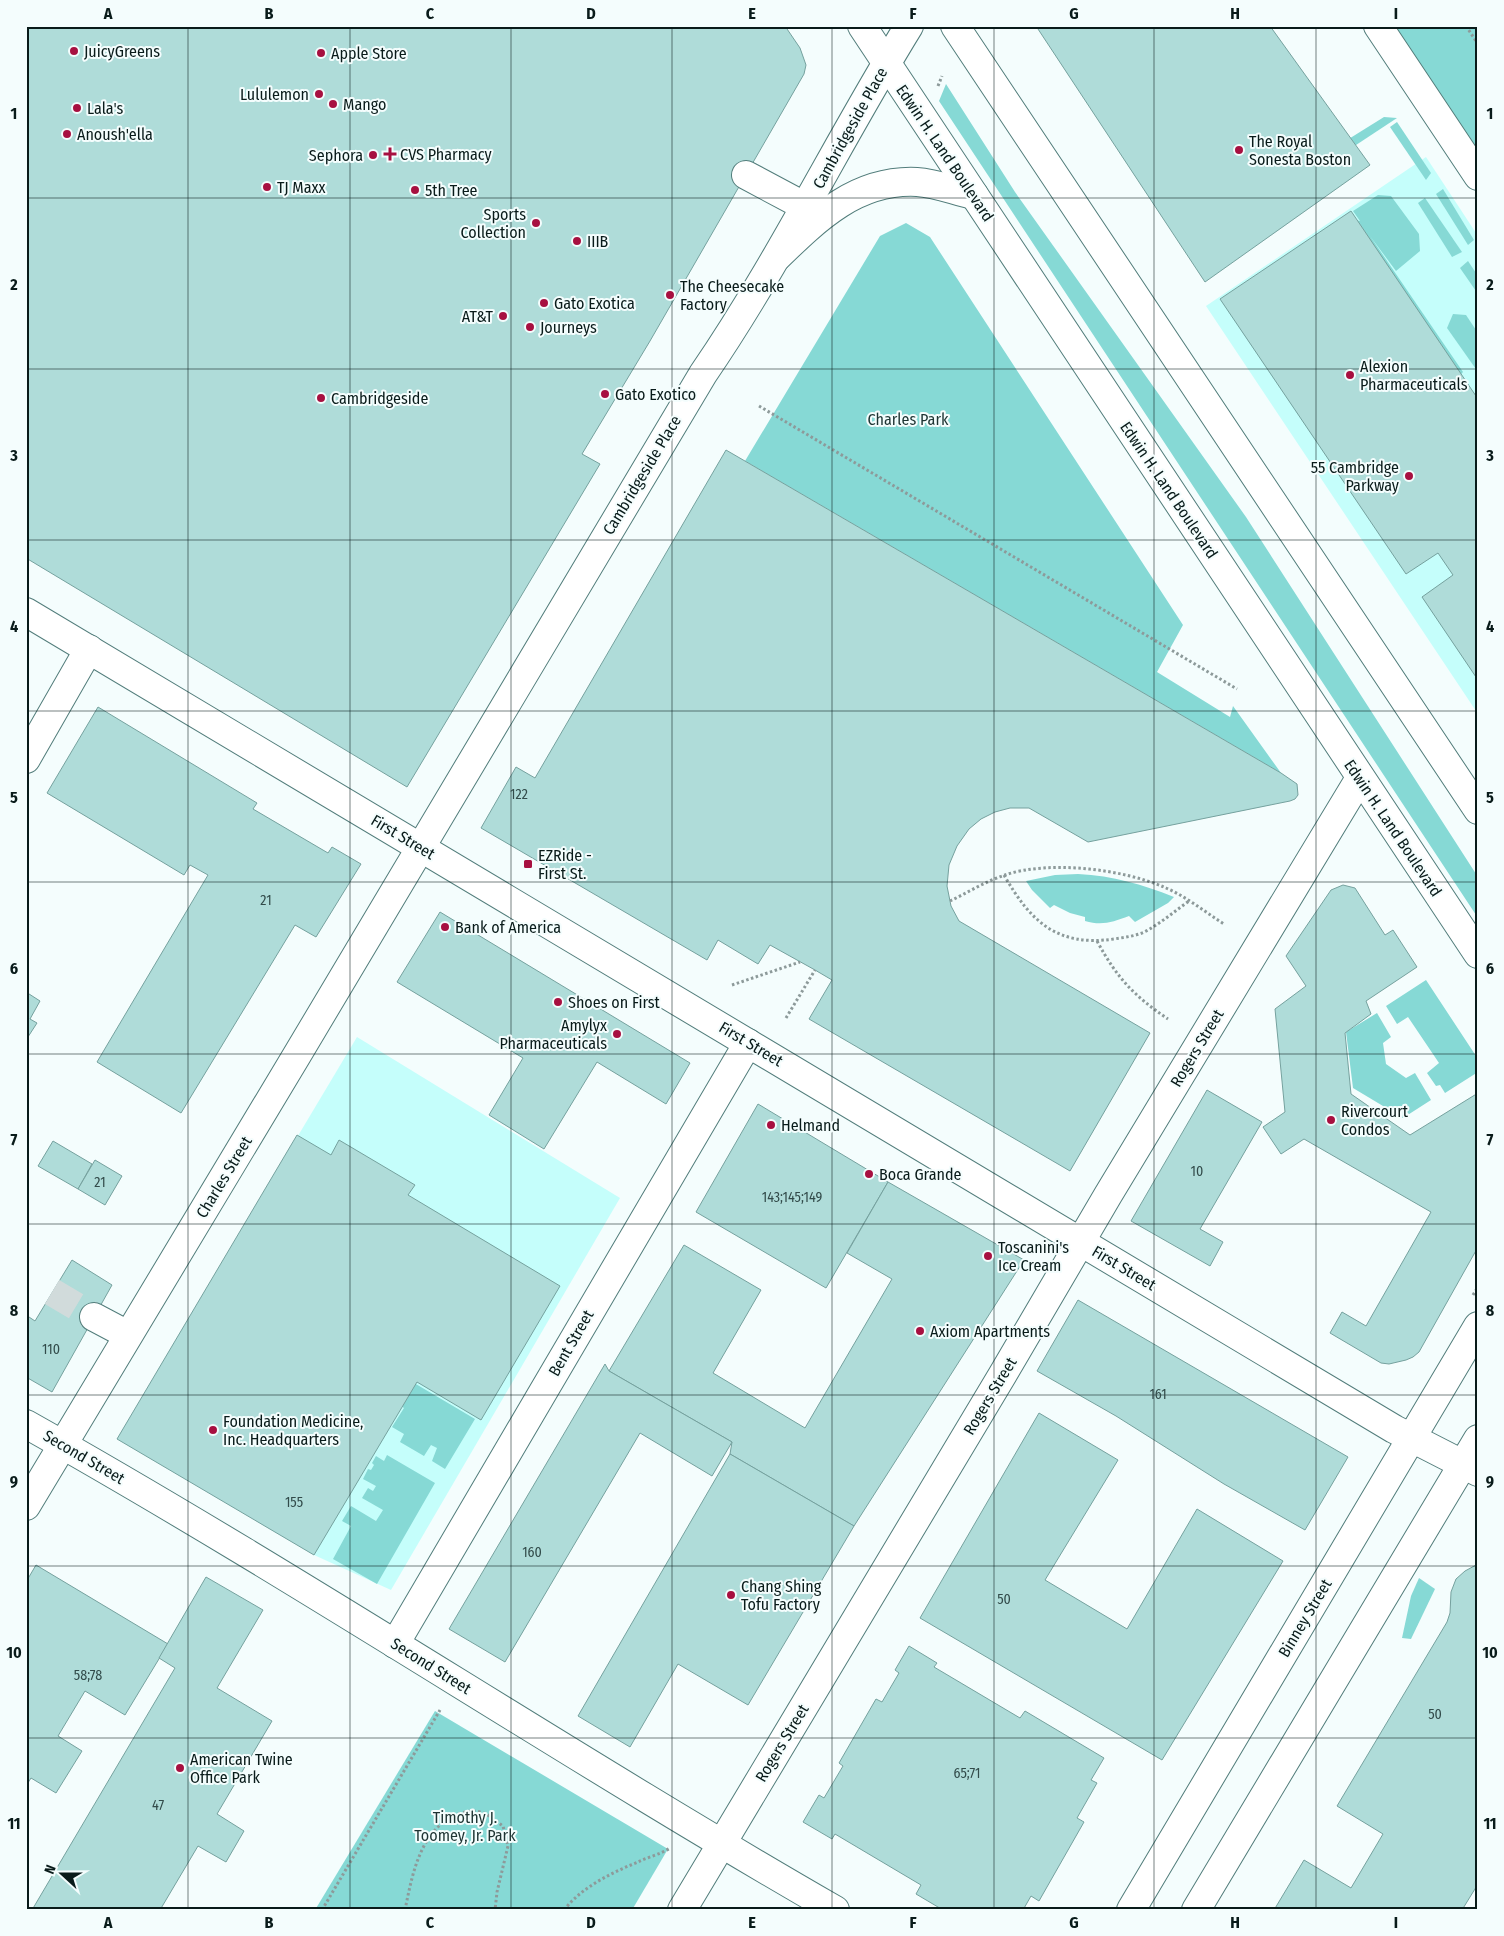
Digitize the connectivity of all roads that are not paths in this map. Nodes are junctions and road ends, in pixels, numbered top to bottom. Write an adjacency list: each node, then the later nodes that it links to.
1 (862, 26): 5 (street, Edwin H. Land Boulevard)
2 (909, 26): 5 (street, Cambridgeside Place)
3 (955, 26): 15 (street)
4 (1378, 26): 7 (street)
5 (886, 63): 8 (street, Edwin H. Land Boulevard); 9 (street, Cambridgeside Place)
6 (746, 174): 9 (street)
7 (1478, 176)
8 (974, 195): 10 (street); 14 (street, Edwin H. Land Boulevard)
9 (806, 207): 10 (street, Cambridgeside Place)
10 (777, 257): 16 (street, Cambridgeside Place)
11 (26, 612): 12 (street, First Street)
12 (90, 650): 13 (street); 16 (street, First Street)
13 (26, 759)
14 (1360, 778): 17 (street, Edwin H. Land Boulevard); 19 (street, Rogers Street)
15 (1478, 810)
16 (420, 847): 18 (street, First Street); 22 (street, Charles Street)
17 (1478, 954)
18 (748, 1043): 19 (street, First Street); 29 (street, Bent Street)
19 (1080, 1242): 24 (street, First Street); 30 (street, Rogers Street)
20 (94, 1317): 22 (street)
21 (1478, 1326): 24 (street, Binney Street)
22 (128, 1335): 26 (street, Charles Street)
23 (26, 1424): 26 (street, Second Street)
24 (1412, 1438): 27 (street, First Street); 33 (street, Binney Street)
25 (1478, 1439): 27 (street)
26 (63, 1444): 28 (street, Charles Street); 29 (street, Second Street)
27 (1470, 1468): 34 (street)
28 (26, 1506)
29 (395, 1644): 30 (street, Second Street)
30 (721, 1844): 31 (street, Rogers Street); 32 (street, Second Street)
31 (682, 1910)
32 (835, 1910)
33 (1131, 1910)
34 (1196, 1910)

